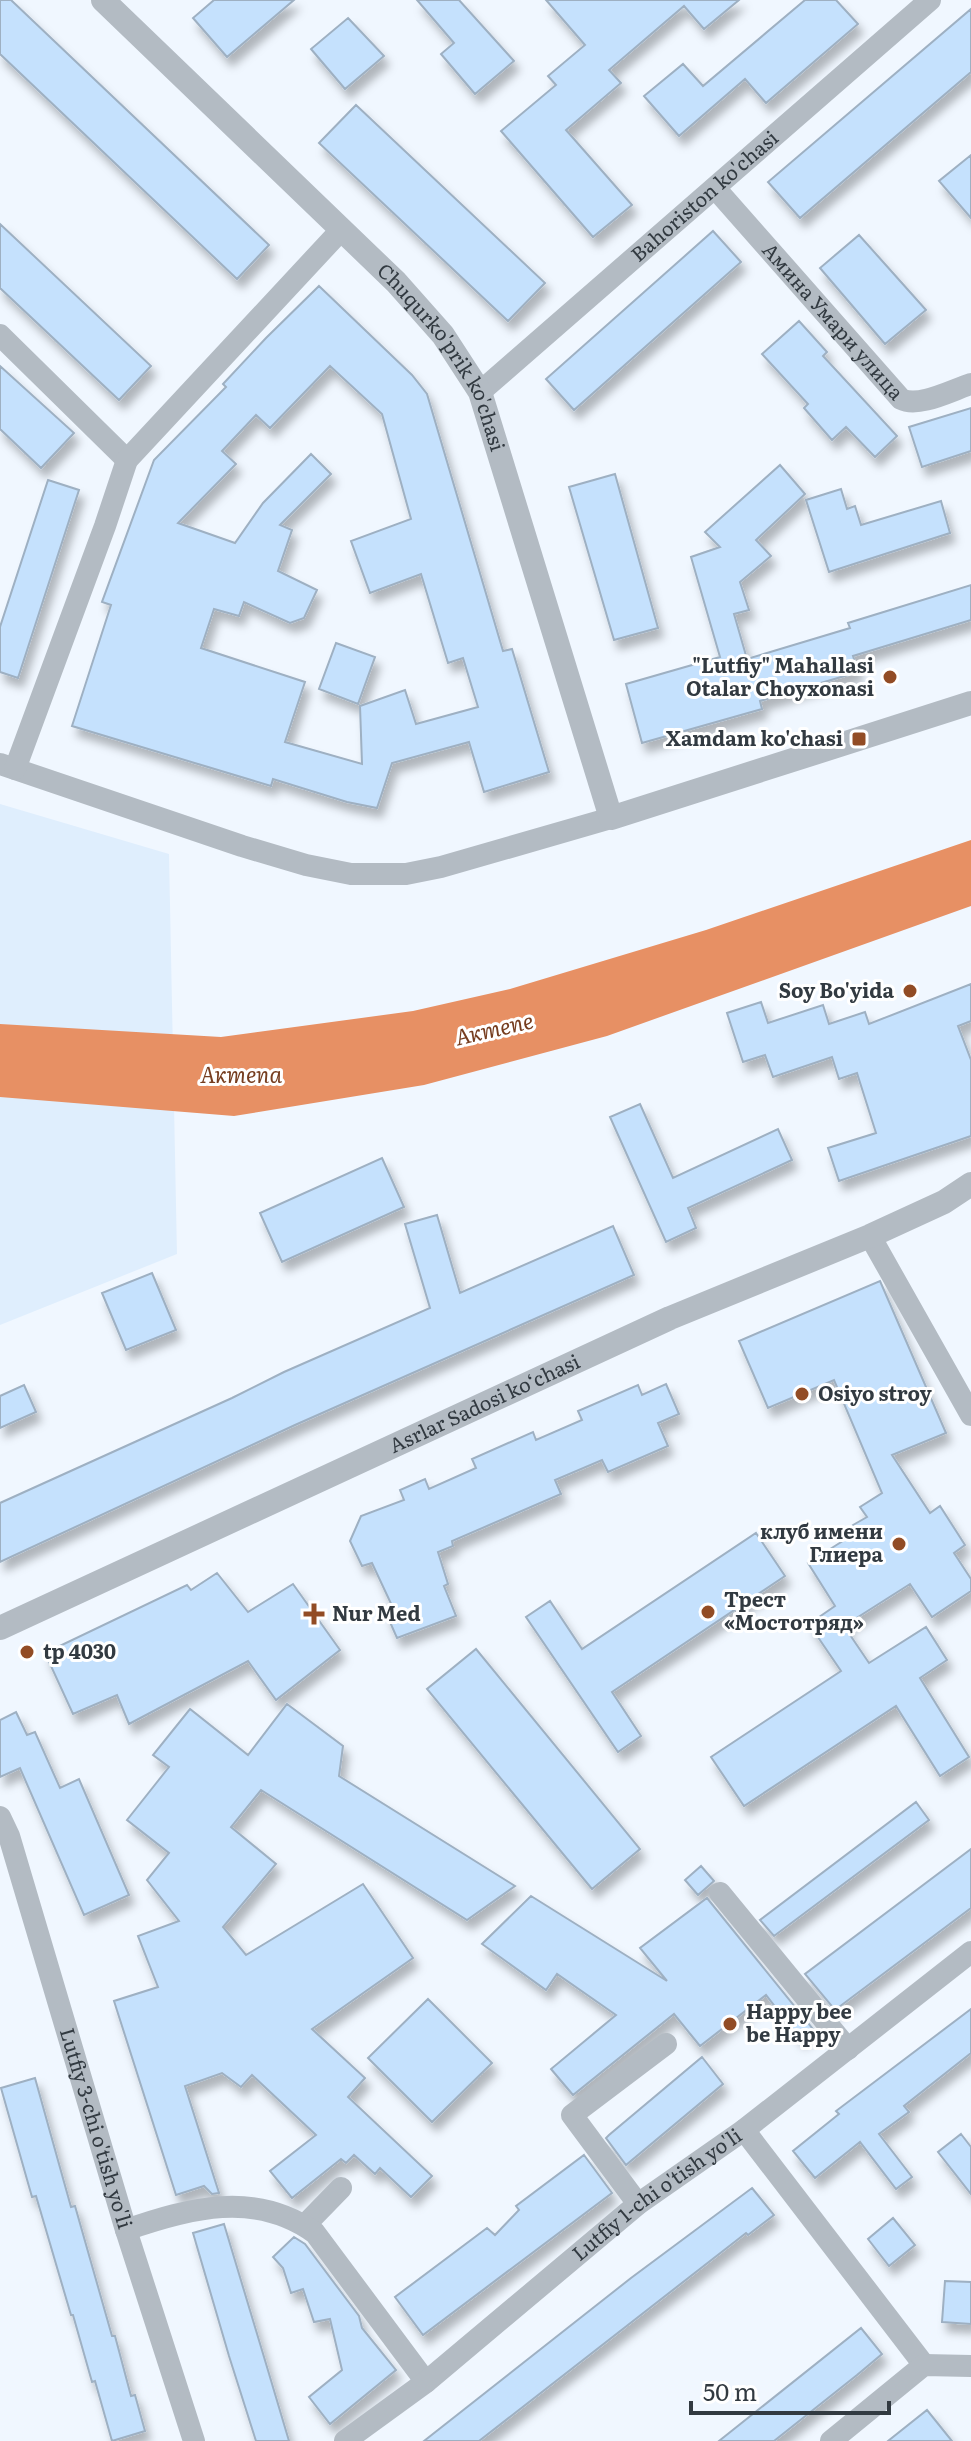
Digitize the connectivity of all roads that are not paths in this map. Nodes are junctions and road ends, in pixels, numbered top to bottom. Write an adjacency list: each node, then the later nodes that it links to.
1 (930, 0): 3 (street, Bahoriston ko'chasi)
2 (112, 3): 4 (street, Chuqurko'prik ko'chasi)
3 (715, 188): 6 (street, Амина Умари улица); 7 (street, Bahoriston ko'chasi)
4 (342, 229): 7 (street, Chuqurko'prik ko'chasi); 8 (street)
5 (0, 335): 8 (street)
6 (971, 384)
7 (480, 392): 11 (street, Chuqurko'prik ko'chasi)
8 (127, 460): 10 (street)
9 (971, 703): 11 (street)
10 (7, 767): 11 (street)
11 (611, 818)
12 (971, 1184): 13 (street, Asrlar Sadosi ko‘chasi)
13 (870, 1236): 14 (street); 15 (street, Asrlar Sadosi ko‘chasi)
14 (971, 1415)
15 (0, 1628)
16 (0, 1817): 25 (street, Lutfiy 3-chi o'tish yo'li)
17 (720, 1893): 20 (street)
18 (971, 1952): 20 (street, Lutfiy 1-chi o'tish yo'li)
19 (666, 2044): 23 (street)
20 (848, 2049): 21 (street, Lutfiy 1-chi o'tish yo'li)
21 (744, 2130): 23 (street, Lutfiy 1-chi o'tish yo'li); 26 (street)
22 (341, 2188): 24 (street)
23 (638, 2204): 28 (street, Lutfiy 1-chi o'tish yo'li)
24 (305, 2225): 25 (street); 28 (street)
25 (126, 2230): 29 (street, Lutfiy 3-chi o'tish yo'li)
26 (924, 2365): 27 (street); 31 (street)
27 (971, 2366)
28 (426, 2382): 30 (street, Lutfiy 1-chi o'tish yo'li)
29 (194, 2441)
30 (345, 2441)
31 (831, 2441)

